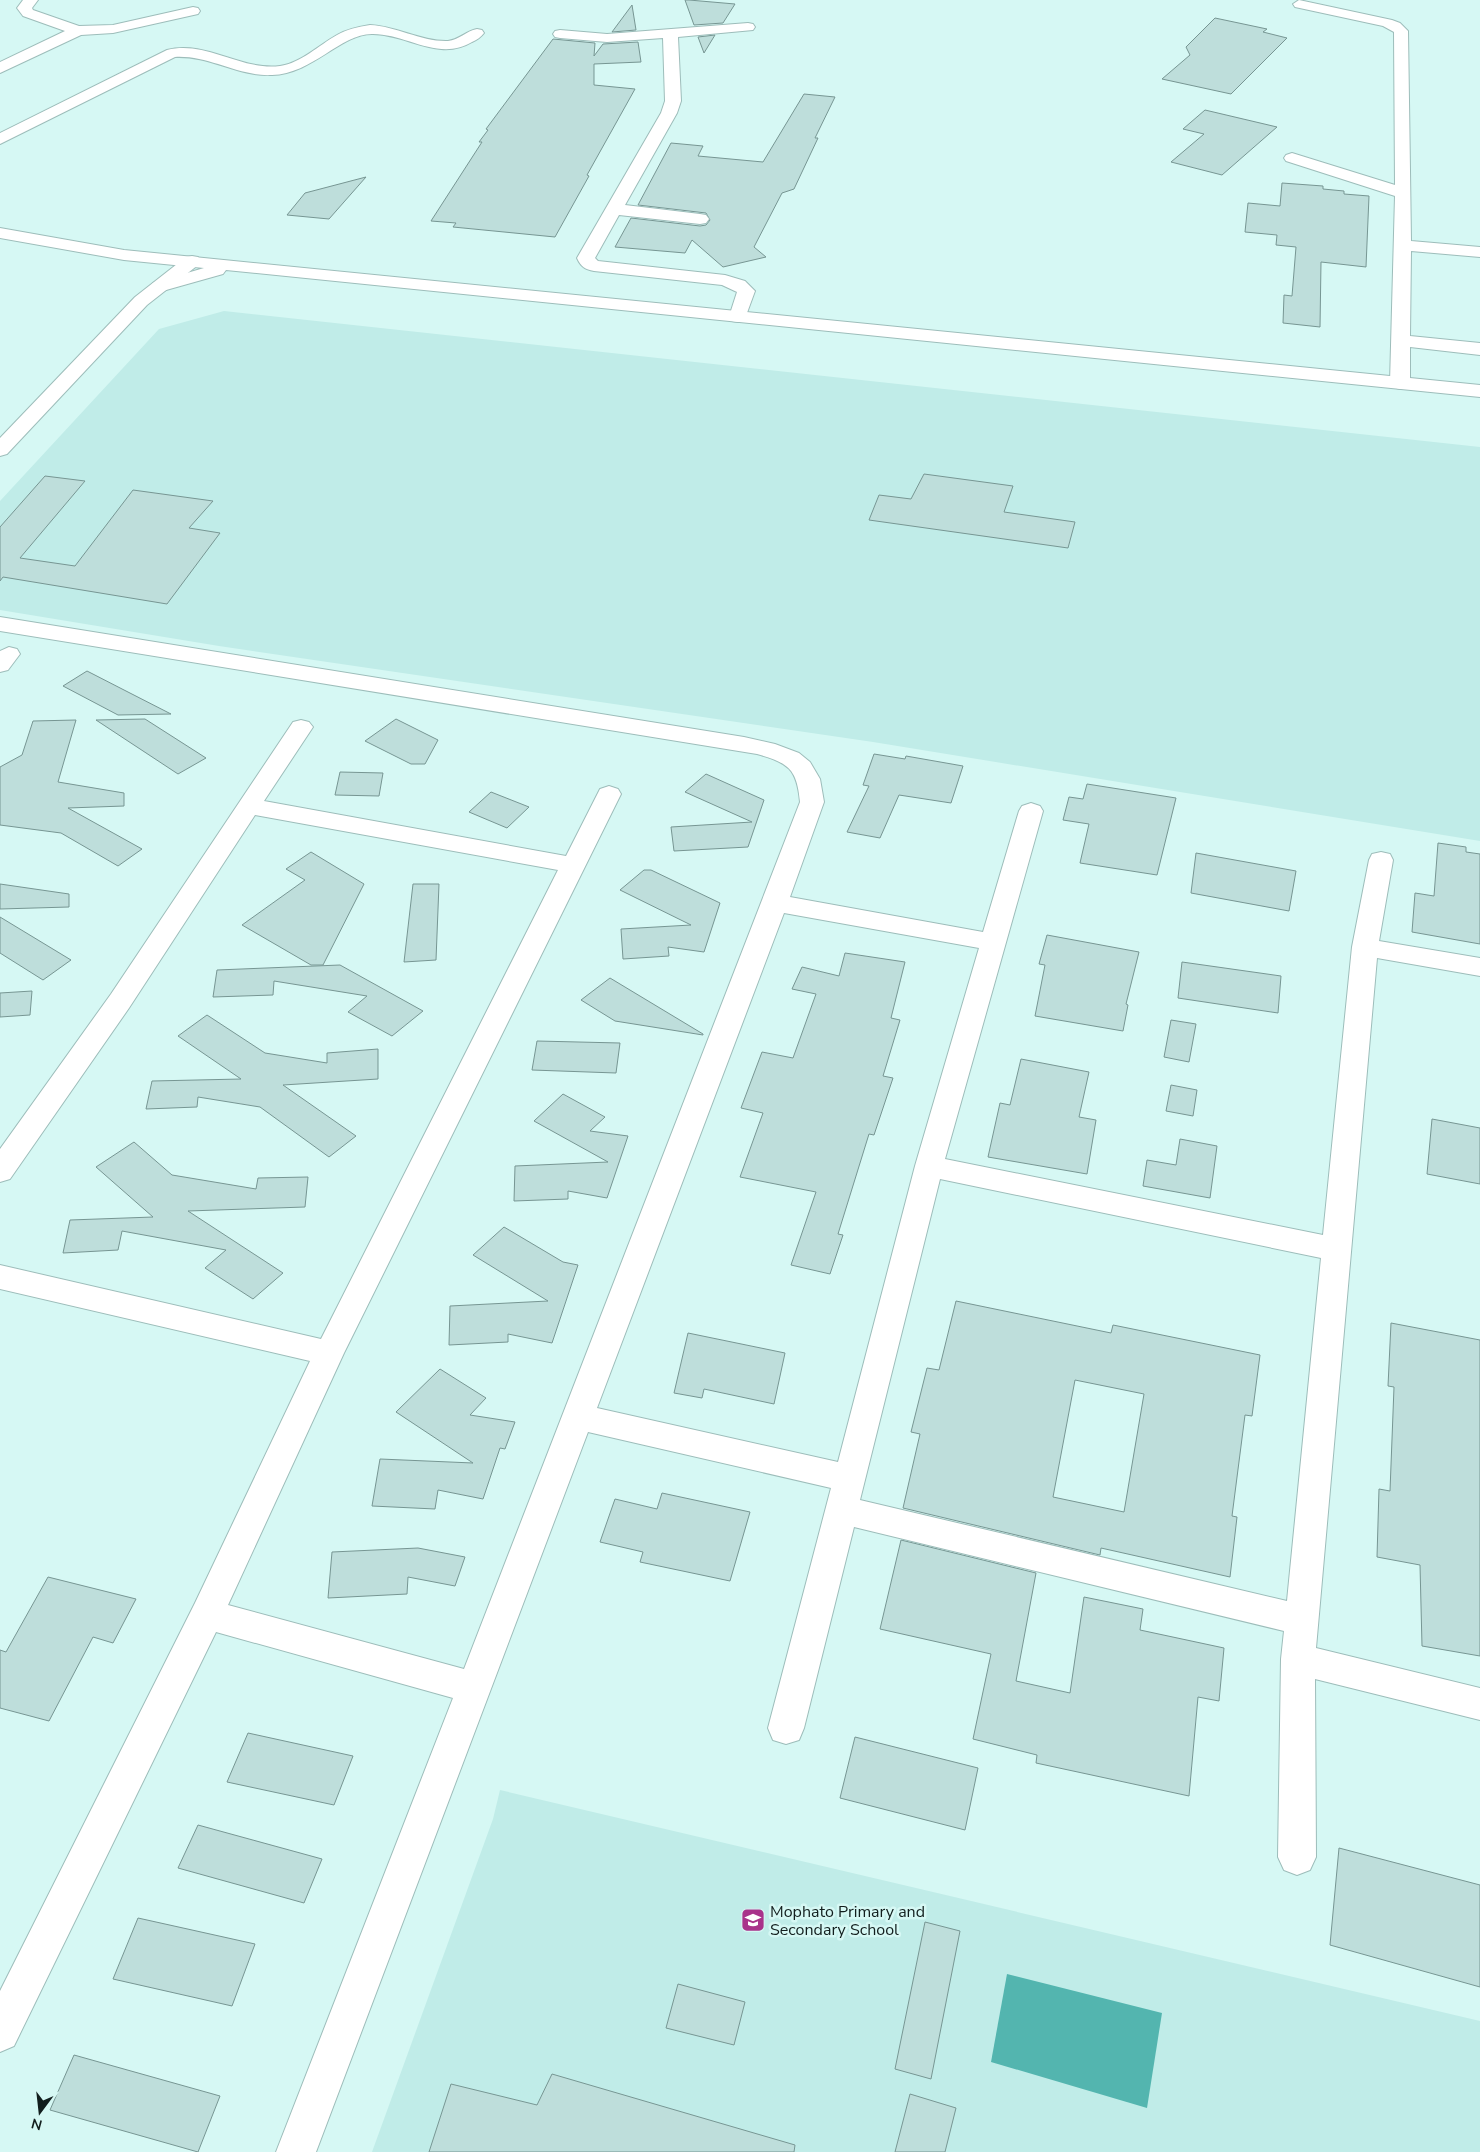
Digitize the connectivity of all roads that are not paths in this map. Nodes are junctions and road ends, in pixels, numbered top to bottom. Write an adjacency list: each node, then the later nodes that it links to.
1 (32, 0): 5 (street)
2 (1300, 4): 12 (street)
3 (192, 11): 5 (street)
4 (748, 27): 8 (street)
5 (78, 32): 9 (street)
6 (476, 33): 10 (street)
7 (560, 34): 8 (street)
8 (670, 34): 13 (street)
9 (0, 68)
10 (0, 139)
11 (1292, 158): 12 (street)
12 (1403, 193): 16 (street)
13 (613, 209): 14 (street); 23 (street)
14 (700, 219)
15 (0, 233): 18 (street)
16 (1402, 245): 17 (street); 24 (street)
17 (1480, 252)
18 (124, 255): 19 (street); 22 (street)
19 (169, 259): 20 (street); 22 (street)
20 (192, 261): 21 (street); 22 (street)
21 (233, 266): 22 (street); 23 (street)
22 (149, 292): 28 (street)
23 (738, 317): 26 (street)
24 (1400, 340): 25 (street); 26 (street)
25 (1480, 348)
26 (1400, 383): 27 (street)
27 (1480, 391)
28 (0, 450)
29 (0, 624): 36 (street)
30 (301, 727): 32 (street)
31 (609, 794): 35 (street)
32 (248, 806): 35 (street); 41 (street)
33 (1031, 810): 37 (street)
34 (1381, 860): 38 (street)
35 (573, 865): 44 (street)
36 (775, 902): 37 (street); 45 (street)
37 (993, 942): 40 (street)
38 (1364, 947): 39 (street); 42 (street)
39 (1480, 967)
40 (929, 1166): 42 (street); 46 (street)
41 (0, 1172)
42 (1335, 1248): 49 (street)
43 (0, 1277): 44 (street)
44 (329, 1353): 48 (street)
45 (578, 1417): 46 (street); 51 (street)
46 (849, 1478): 47 (street)
47 (841, 1510): 49 (street); 53 (street)
48 (207, 1614): 51 (street); 55 (street)
49 (1302, 1620): 50 (street)
50 (1298, 1659): 52 (street); 54 (street)
51 (474, 1688): 56 (street)
52 (1480, 1704)
53 (786, 1728)
54 (1297, 1857)
55 (0, 2032)
56 (296, 2152)

